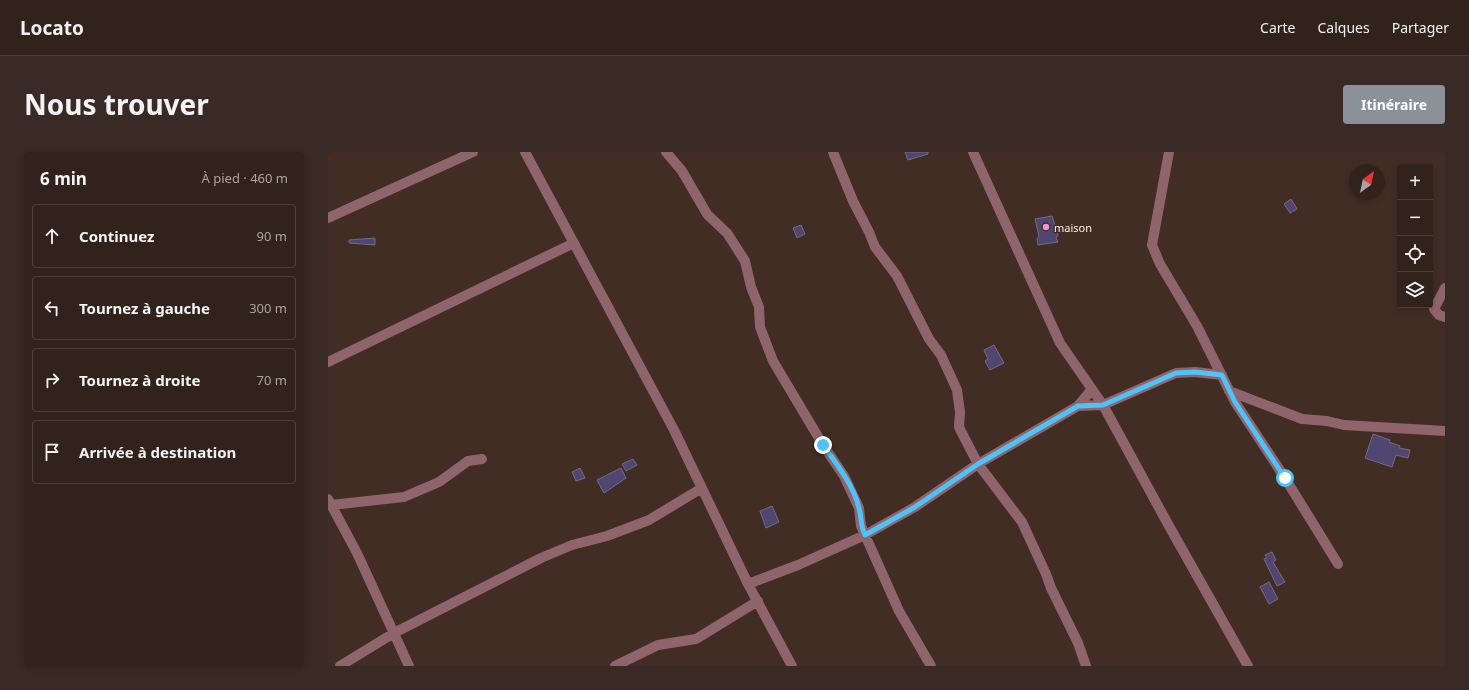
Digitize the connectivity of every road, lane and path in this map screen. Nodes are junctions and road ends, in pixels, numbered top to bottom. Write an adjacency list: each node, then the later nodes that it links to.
1 (473, 152): 7 (street)
2 (525, 152): 8 (street)
3 (666, 152): 22 (street)
4 (833, 152): 19 (street)
5 (973, 152): 13 (street)
6 (1170, 152): 12 (street)
7 (328, 218)
8 (574, 243): 11 (street); 20 (street)
9 (1445, 288): 10 (street)
10 (1445, 317)
11 (328, 362)
12 (1222, 375): 14 (street); 15 (street)
13 (1092, 389): 15 (street); 16 (street)
14 (1229, 391): 17 (street); 23 (street)
15 (1103, 405): 16 (street); 33 (street)
16 (1078, 406): 19 (street)
17 (1445, 431)
18 (482, 459): 21 (street)
19 (978, 464): 22 (street); 32 (street)
20 (702, 488): 24 (street); 26 (street)
21 (329, 502): 26 (street)
22 (865, 535): 24 (street); 31 (street)
23 (1338, 564)
24 (748, 584): 25 (street)
25 (758, 601): 29 (street); 30 (street)
26 (394, 633): 27 (street); 28 (street)
27 (340, 666)
28 (409, 666)
29 (615, 666)
30 (792, 666)
31 (931, 666)
32 (1086, 666)
33 (1248, 666)

